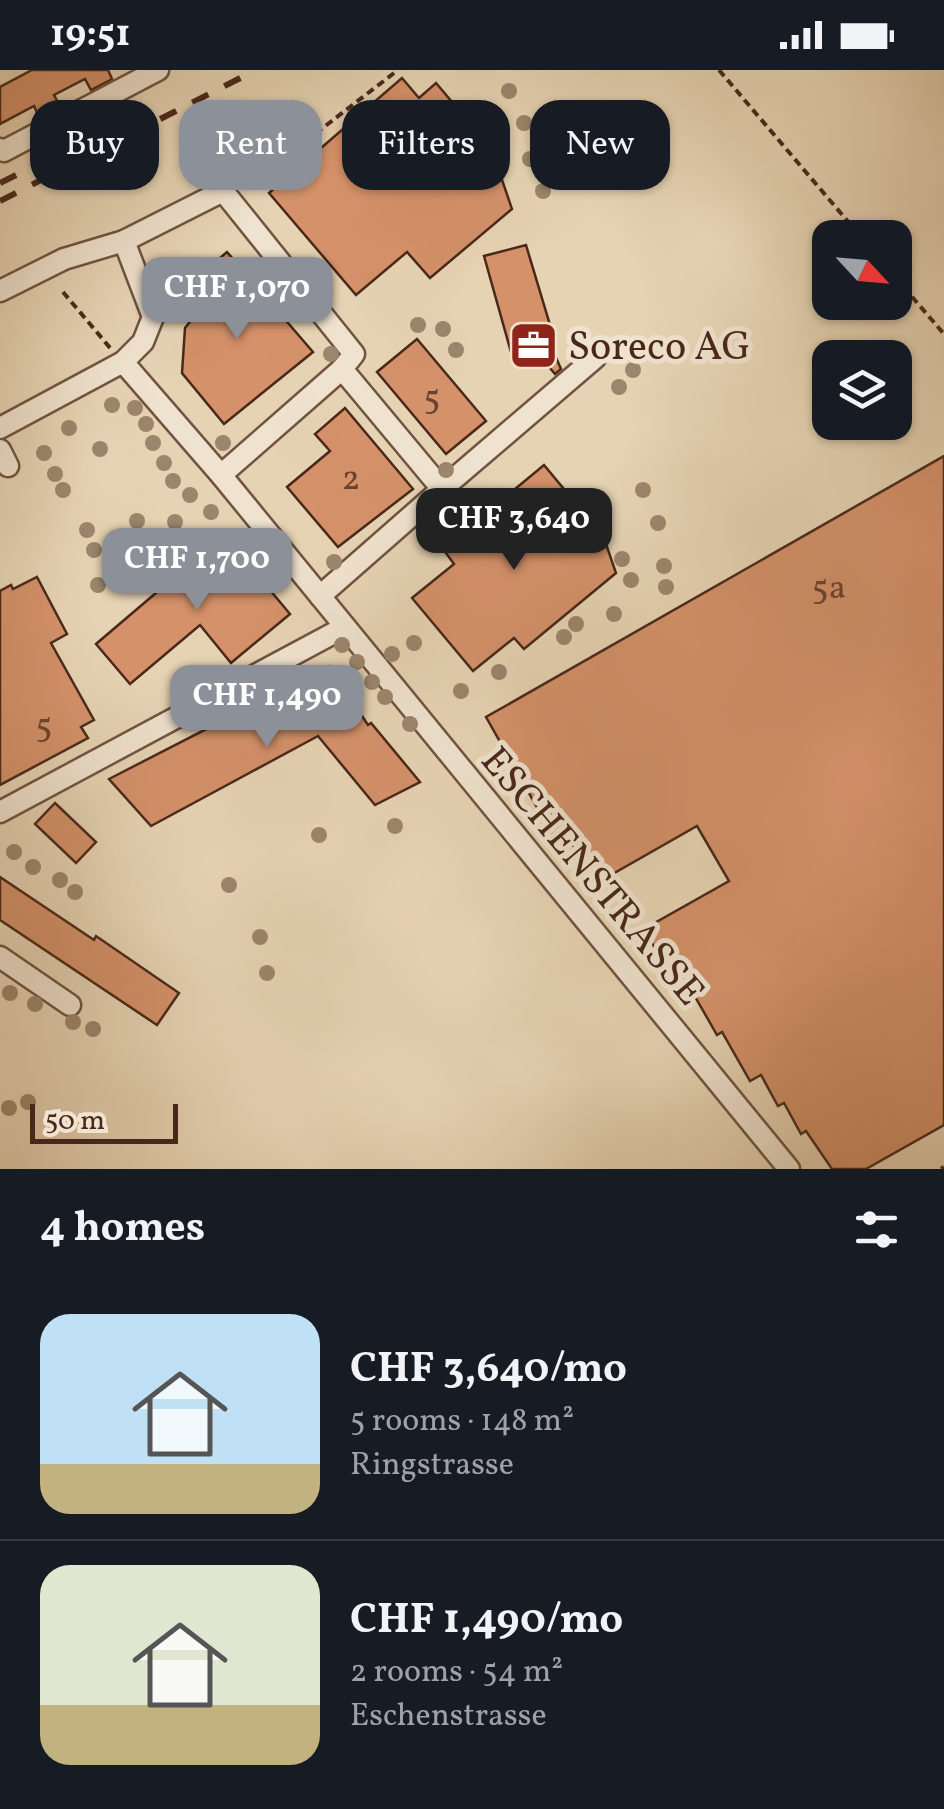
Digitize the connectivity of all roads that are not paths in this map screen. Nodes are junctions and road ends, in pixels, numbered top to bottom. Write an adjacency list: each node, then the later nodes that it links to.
1 (158, 70): 2 (street)
2 (0, 149)
3 (124, 240): 4 (street); 6 (street); 7 (street)
4 (0, 291)
5 (595, 358): 10 (street)
6 (122, 362): 8 (street); 9 (street, ESCHENSTRASSE)
7 (342, 369): 9 (street); 10 (street)
8 (0, 428)
9 (222, 476): 11 (street, ESCHENSTRASSE)
10 (442, 489): 11 (street)
11 (320, 596): 12 (street, ESCHENSTRASSE)
12 (345, 627): 13 (street); 16 (street, ESCHENSTRASSE)
13 (0, 812)
14 (0, 957): 15 (street)
15 (70, 1005)
16 (788, 1169)

